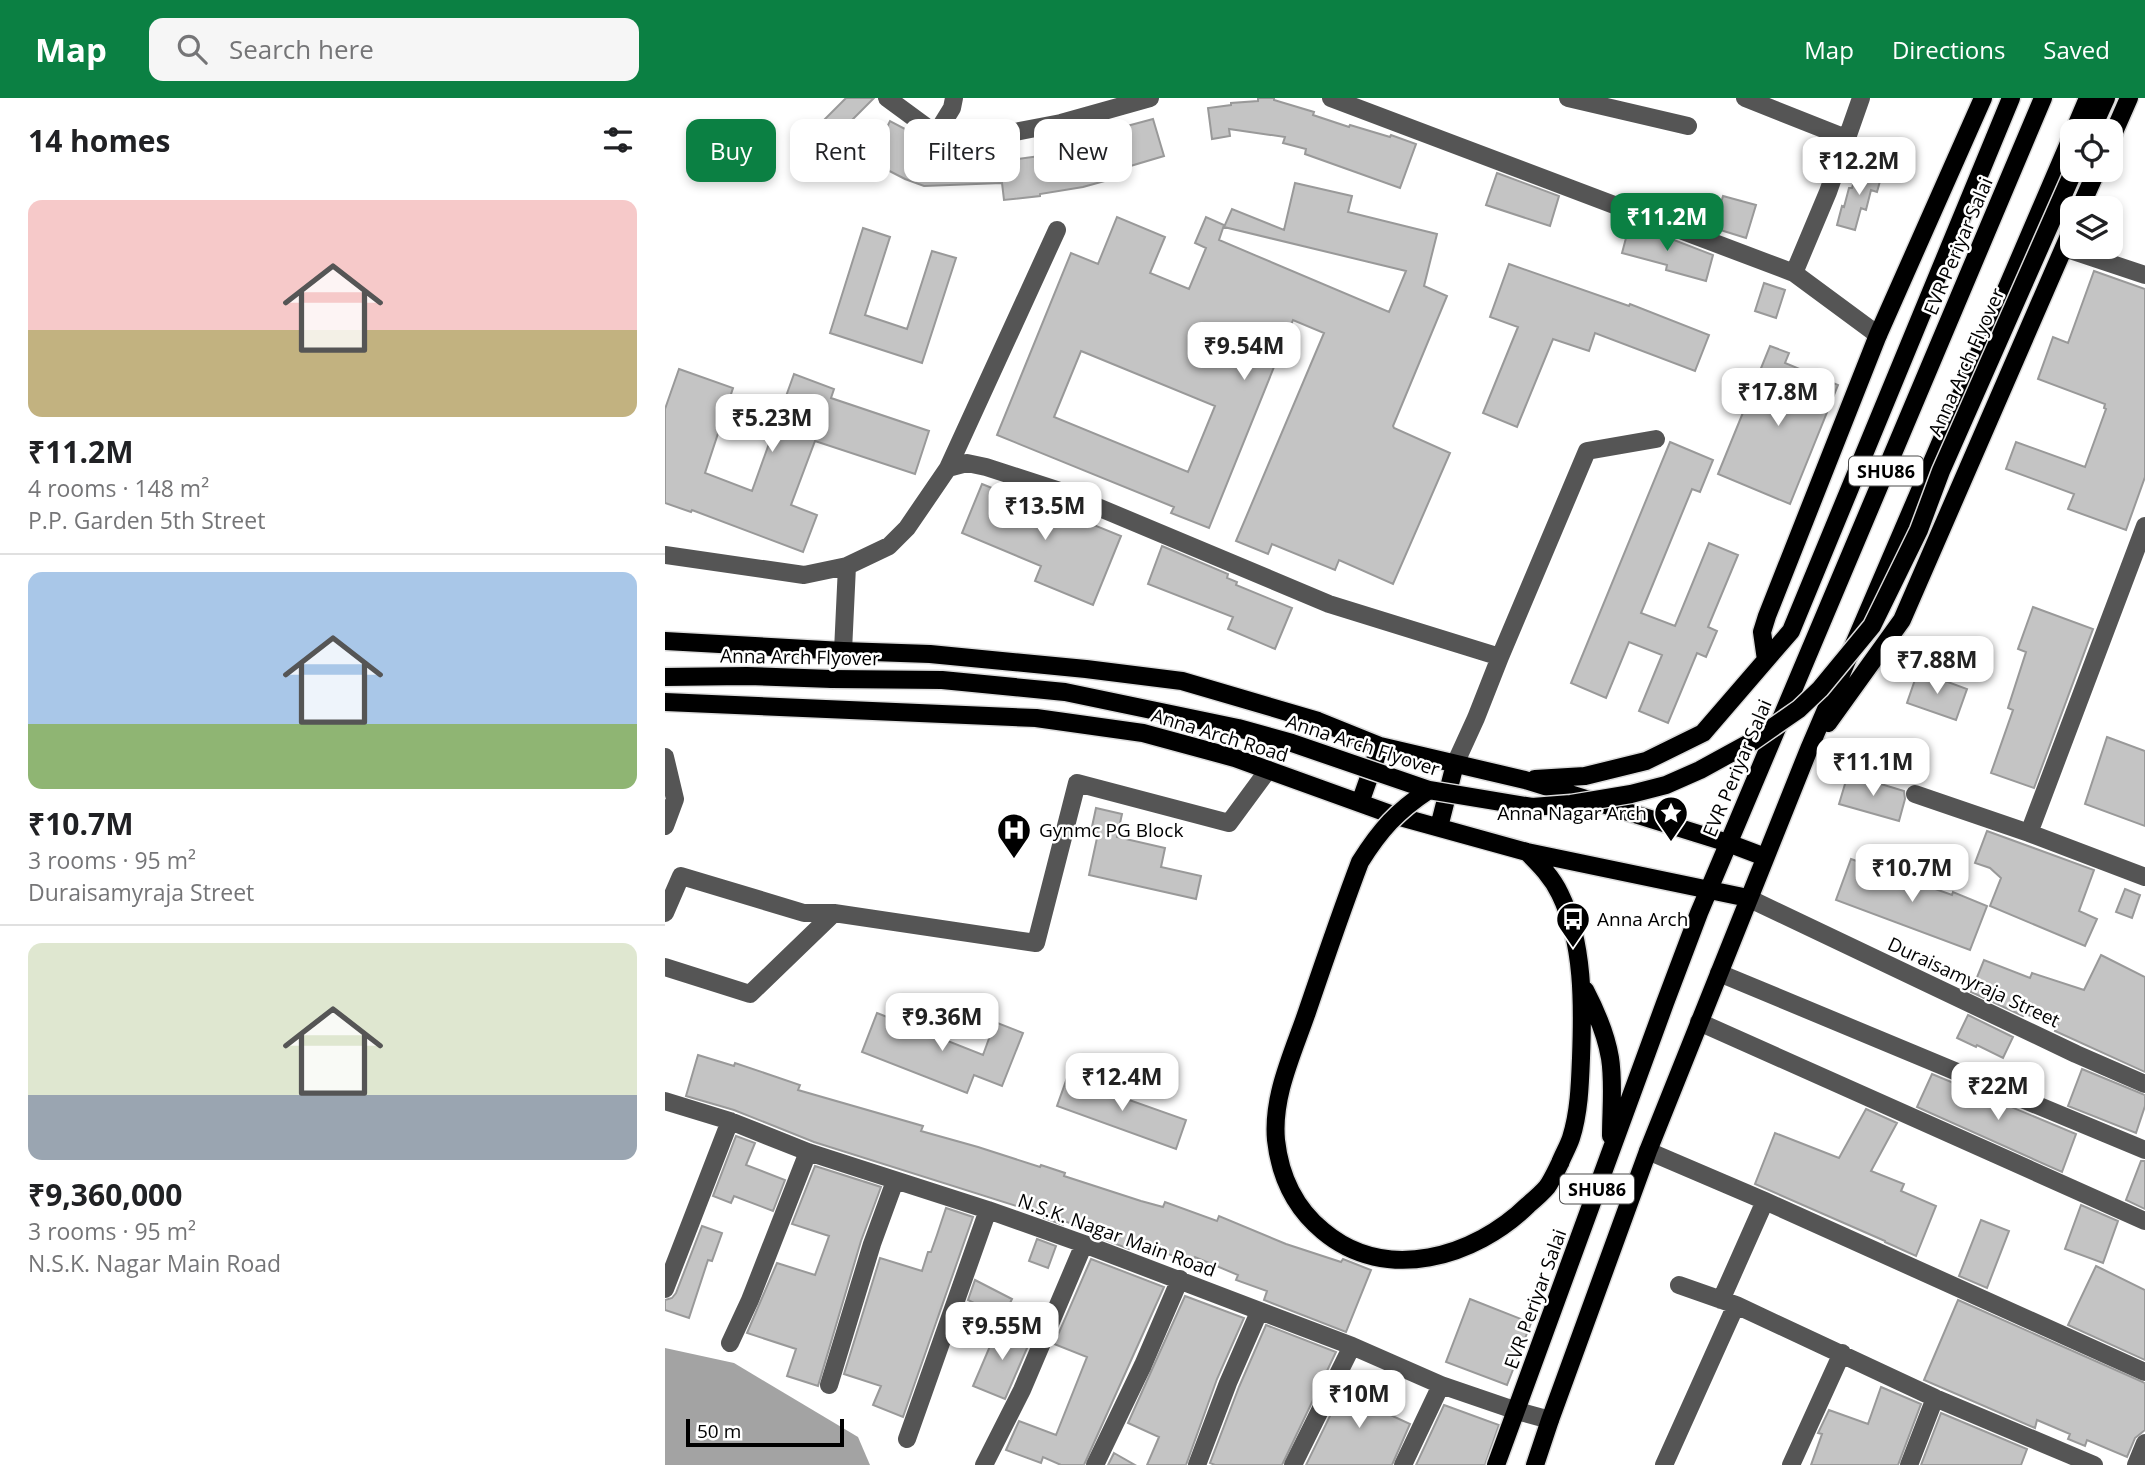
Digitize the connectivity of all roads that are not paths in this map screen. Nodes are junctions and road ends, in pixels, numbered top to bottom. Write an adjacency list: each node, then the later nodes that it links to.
1 (887, 98): 14 (street)
2 (954, 98): 15 (street)
3 (1150, 98): 20 (street)
4 (1331, 98): 27 (street)
5 (1569, 98): 19 (street)
6 (1861, 98): 21 (street)
7 (1983, 98): 29 (main road)
8 (2011, 98): 35 (main road)
9 (2043, 98): 40 (main road, EVR Periyar Salai / SHU86)
10 (2088, 98): 16 (main road)
11 (2106, 98): 17 (main road)
12 (2129, 98): 18 (main road)
13 (1750, 99): 21 (street)
14 (915, 119)
15 (945, 119)
16 (2079, 119)
17 (2096, 119)
18 (2120, 119)
19 (1688, 126)
20 (1020, 131)
21 (1846, 138): 27 (street)
22 (2060, 164): 44 (main road, SHU86)
23 (2069, 182): 49 (main road, Anna Arch Flyover, bridge)
24 (1057, 230): 31 (street)
25 (2060, 257): 44 (main road)
26 (2097, 259): 28 (street)
27 (1794, 273): 29 (street)
28 (2145, 275)
29 (1878, 335): 39 (main road)
30 (1656, 439): 38 (street)
31 (948, 468): 34 (street); 38 (street)
32 (2145, 526): 54 (street)
33 (665, 555): 34 (street)
34 (847, 566): 37 (street)
35 (1791, 631): 39 (main road); 40 (main road)
36 (665, 641): 37 (main road, Anna Arch Road)
37 (843, 651): 43 (main road, Anna Arch Road)
38 (1500, 657): 46 (street)
39 (1766, 660): 48 (main road, Anna Arch Road)
40 (1801, 673): 55 (main road, EVR Periyar Salai / SHU86)
41 (665, 677): 49 (main road, Anna Arch Flyover, bridge)
42 (665, 702): 47 (main road, Anna Arch Road)
43 (1380, 746): 46 (main road, Anna Arch Road); 51 (main road)
44 (1809, 749): 57 (main road, SHU86)
45 (665, 757): 52 (street)
46 (1455, 764): 48 (main road, Anna Arch Road); 53 (main road)
47 (1268, 770): 51 (main road, Anna Arch Road); 62 (street)
48 (1525, 780): 55 (main road, Anna Arch Road)
49 (1429, 790): 65 (main road, bridge)
50 (1916, 794): 54 (street)
51 (1360, 803): 53 (main road, Anna Arch Road)
52 (665, 826)
53 (1439, 828): 56 (main road, Anna Arch Road)
54 (2029, 833): 58 (street)
55 (1728, 843): 57 (main road, Anna Arch Road); 59 (main road, EVR Periyar Salai / SHU86)
56 (1527, 852): 59 (main road, Anna Arch Road); 65 (main road)
57 (1765, 857): 60 (main road, SHU86)
58 (2145, 877)
59 (1709, 890): 60 (main road, Anna Arch Road); 73 (main road, EVR Periyar Salai / SHU86)
60 (1748, 898): 64 (main road, SHU86); 67 (street, Duraisamyraja Street)
61 (665, 913): 62 (street)
62 (834, 913): 63 (street)
63 (665, 967)
64 (1719, 973): 66 (main road, SHU86); 70 (street)
65 (1582, 983): 73 (main road)
66 (1699, 1022): 71 (main road, SHU86); 77 (street)
67 (2145, 1084)
68 (665, 1101): 69 (street, N.S.K. Nagar Main Road)
69 (730, 1121): 72 (street, N.S.K. Nagar Main Road); 81 (street)
70 (2145, 1150)
71 (1648, 1151): 75 (street); 92 (main road, SHU86)
72 (808, 1152): 74 (street, N.S.K. Nagar Main Road); 84 (street)
73 (1610, 1153): 91 (main road, EVR Periyar Salai / SHU86)
74 (895, 1181): 76 (street, N.S.K. Nagar Main Road); 88 (street)
75 (1765, 1201): 82 (street); 87 (street)
76 (988, 1210): 78 (street, N.S.K. Nagar Main Road); 93 (street)
77 (2145, 1221)
78 (1084, 1244): 79 (street, N.S.K. Nagar Main Road); 95 (street)
79 (1180, 1279): 83 (street, N.S.K. Nagar Main Road); 96 (street)
80 (1679, 1285): 82 (street)
81 (665, 1289)
82 (1729, 1303): 86 (street); 102 (street)
83 (1259, 1312): 85 (street, N.S.K. Nagar Main Road); 97 (street)
84 (730, 1343)
85 (1352, 1346): 89 (street, N.S.K. Nagar Main Road); 98 (street)
86 (1842, 1353): 90 (street); 103 (street)
87 (2145, 1372)
88 (829, 1385)
89 (1441, 1385): 91 (street, N.S.K. Nagar Main Road); 99 (street)
90 (1935, 1398): 104 (street); 105 (street)
91 (1517, 1411): 92 (street, N.S.K. Nagar Main Road); 100 (main road, EVR Periyar Salai / SHU86)
92 (1550, 1420): 101 (main road, SHU86)
93 (908, 1439)
94 (2145, 1443): 106 (street)
95 (984, 1465)
96 (1095, 1465)
97 (1197, 1465)
98 (1293, 1465)
99 (1403, 1465)
100 (1496, 1465)
101 (1535, 1465)
102 (1664, 1465)
103 (1791, 1465)
104 (1909, 1465)
105 (2094, 1465)
106 (2136, 1465)

